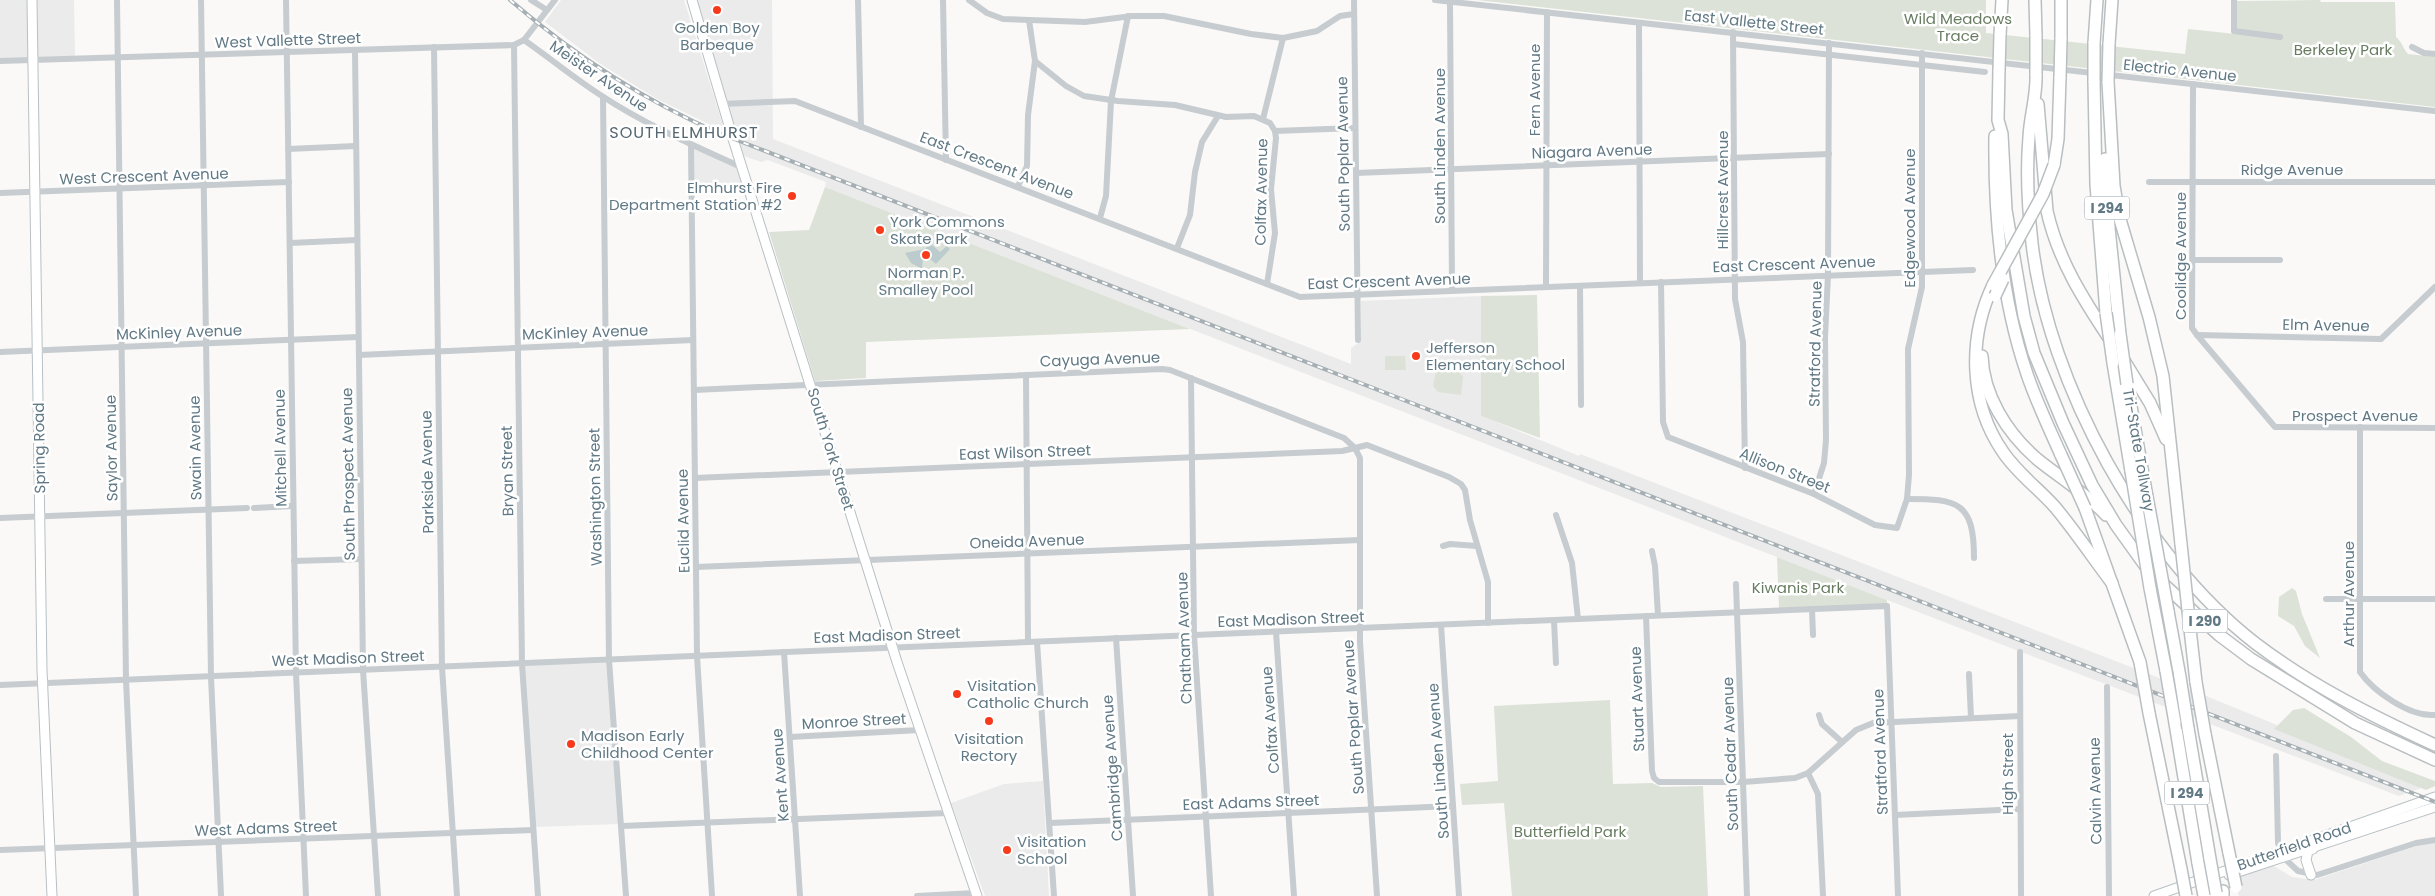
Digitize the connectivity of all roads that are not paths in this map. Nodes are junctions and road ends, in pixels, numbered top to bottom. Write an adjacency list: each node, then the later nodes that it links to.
1 (32, 0): 44 (main road, Spring Road)
2 (117, 0): 41 (street, Saylor Avenue)
3 (201, 0): 40 (street, Swain Avenue)
4 (286, 0): 36 (street, Mitchell Avenue)
5 (531, 0): 20 (street)
6 (555, 0): 20 (street, West Vallette Street)
7 (692, 0): 52 (main road, South York Street)
8 (858, 0): 57 (street)
9 (943, 0): 65 (street)
10 (969, 0): 24 (street)
11 (1354, 0): 22 (street, South Poplar Avenue)
12 (1435, 0): 19 (street, East Vallette Street)
13 (2002, 0): 56 (highway, I 290, bridge)
14 (2035, 0): 47 (highway, I 290, bridge)
15 (2062, 0): 97 (highway, bridge)
16 (2097, 0): 252 (highway, Tri-State Tollway / I 294, bridge)
17 (2112, 0): 48 (highway, Tri-State Tollway / I 294, bridge)
18 (2234, 0): 27 (street)
19 (1450, 2): 21 (street, East Vallette Street); 69 (street, South Linden Avenue)
20 (547, 10): 29 (street, West Vallette Street)
21 (1547, 12): 25 (street, East Vallette Street); 67 (street, Fern Avenue)
22 (1354, 14): 28 (street); 58 (street, South Poplar Avenue)
23 (1128, 16): 24 (street); 28 (street); 51 (street)
24 (1029, 20): 42 (street)
25 (1639, 22): 26 (street, East Vallette Street); 66 (street)
26 (1733, 32): 30 (street, East Vallette Street); 31 (street, Hillcrest Avenue)
27 (2280, 37)
28 (1283, 38): 55 (street, Colfax Avenue)
29 (524, 40): 32 (street, West Vallette Street); 50 (street, Meister Avenue)
30 (1828, 43): 37 (street, East Vallette Street); 39 (street, Stratford Avenue)
31 (1733, 44): 39 (street, East Vallette Street); 64 (street, Hillcrest Avenue)
32 (514, 45): 34 (street, West Vallette Street); 107 (street, Bryan Street)
33 (2412, 46): 38 (street)
34 (434, 47): 35 (street, West Vallette Street); 110 (street, Parkside Avenue)
35 (354, 51): 36 (street, West Vallette Street); 61 (street, South Prospect Avenue)
36 (287, 53): 40 (street, West Vallette Street); 62 (street, Mitchell Avenue)
37 (1922, 53): 45 (street, Edgewood Avenue); 49 (street, Electric Avenue)
38 (2435, 54)
39 (1828, 55): 45 (street, East Vallette Street); 63 (street, Stratford Avenue)
40 (202, 56): 41 (street, West Vallette Street); 75 (street, Swain Avenue)
41 (118, 58): 44 (street, West Vallette Street); 77 (street, Saylor Avenue)
42 (1035, 60): 51 (street); 76 (street)
43 (0, 61): 44 (street, West Vallette Street)
44 (33, 61): 78 (main road, Spring Road)
45 (1922, 65): 46 (street, East Vallette Street); 87 (street, Edgewood Avenue)
46 (1985, 72)
47 (2036, 76): 126 (highway); 193 (highway, I 290)
48 (2108, 82): 126 (highway); 225 (highway, Tri-State Tollway / I 294, bridge)
49 (2194, 84): 53 (street, Electric Avenue); 71 (street, Coolidge Avenue)
50 (603, 97): 60 (street, Meister Avenue); 105 (street, Washington Street)
51 (1111, 101): 54 (street); 80 (street)
52 (722, 104): 57 (street, East Crescent Avenue); 68 (main road, South York Street)
53 (2435, 112)
54 (1218, 116): 55 (street); 83 (street)
55 (1263, 119): 59 (street)
56 (1998, 120): 135 (highway, I 290); 148 (highway, bridge)
57 (862, 127): 65 (street, East Crescent Avenue)
58 (1355, 128): 59 (street); 70 (street, South Poplar Avenue)
59 (1275, 131): 92 (street, Colfax Avenue)
60 (691, 144): 68 (street, Meister Avenue); 102 (street, Euclid Avenue)
61 (356, 146): 62 (street); 81 (street, South Prospect Avenue)
62 (288, 149): 72 (street, Mitchell Avenue)
63 (1829, 154): 64 (street, Niagara Avenue); 88 (street, Stratford Avenue)
64 (1734, 158): 66 (street, Niagara Avenue); 89 (street, Hillcrest Avenue)
65 (946, 160): 76 (street, East Crescent Avenue)
66 (1640, 162): 67 (street, Niagara Avenue); 91 (street)
67 (1546, 165): 69 (street, Niagara Avenue); 94 (street, Fern Avenue)
68 (743, 168): 114 (main road, South York Street)
69 (1452, 169): 70 (street, Niagara Avenue); 96 (street, South Linden Avenue)
70 (1356, 173): 98 (street, South Poplar Avenue)
71 (2193, 181): 73 (street, Ridge Avenue); 74 (street, Ridge Avenue); 84 (street, Coolidge Avenue)
72 (289, 182): 75 (street, West Crescent Avenue); 82 (street, Mitchell Avenue)
73 (2149, 182)
74 (2435, 182)
75 (204, 186): 77 (street, West Crescent Avenue); 104 (street, Swain Avenue)
76 (1018, 186): 80 (street, East Crescent Avenue)
77 (119, 190): 78 (street, West Crescent Avenue); 106 (street, Saylor Avenue)
78 (35, 192): 79 (street, West Crescent Avenue); 108 (main road, Spring Road)
79 (0, 193)
80 (1100, 218): 83 (street, East Crescent Avenue)
81 (357, 240): 82 (street); 100 (street, South Prospect Avenue)
82 (290, 243): 101 (street, Mitchell Avenue)
83 (1177, 248): 92 (street, East Crescent Avenue)
84 (2193, 260): 85 (street); 99 (street, Coolidge Avenue)
85 (2280, 260)
86 (1973, 270): 87 (street, East Crescent Avenue)
87 (1923, 272): 88 (street, East Crescent Avenue); 128 (street, Edgewood Avenue)
88 (1828, 275): 89 (street, East Crescent Avenue); 127 (street, Stratford Avenue)
89 (1734, 279): 90 (street, East Crescent Avenue); 123 (street, Hillcrest Avenue)
90 (1661, 282): 91 (street, East Crescent Avenue); 123 (street, Allison Street)
91 (1640, 283): 93 (street, East Crescent Avenue)
92 (1267, 284): 98 (street, East Crescent Avenue)
93 (1580, 286): 94 (street, East Crescent Avenue); 116 (street)
94 (1546, 287): 96 (street, East Crescent Avenue)
95 (2435, 287): 99 (street, Elm Avenue)
96 (1452, 291): 98 (street, East Crescent Avenue)
97 (1994, 291): 135 (highway); 148 (highway)
98 (1357, 295): 103 (street, South Poplar Avenue)
99 (2197, 335): 117 (street, Coolidge Avenue)
100 (358, 337): 101 (street, McKinley Avenue); 111 (street, South Prospect Avenue)
101 (291, 340): 104 (street, McKinley Avenue); 129 (street, Mitchell Avenue)
102 (694, 340): 105 (street, McKinley Avenue); 115 (street, Euclid Avenue)
103 (1358, 340)
104 (206, 343): 106 (street, McKinley Avenue); 130 (street, Swain Avenue)
105 (606, 344): 107 (street, McKinley Avenue); 173 (street, Washington Street)
106 (121, 347): 108 (street, McKinley Avenue); 131 (street, Saylor Avenue)
107 (518, 348): 110 (street, McKinley Avenue); 175 (street, Bryan Street)
108 (37, 350): 109 (street, McKinley Avenue); 133 (main road, Spring Road)
109 (0, 352)
110 (438, 352): 111 (street, McKinley Avenue); 176 (street, Parkside Avenue)
111 (359, 355): 144 (street, South Prospect Avenue)
112 (1026, 375): 113 (street, Cayuga Avenue); 114 (street, Cayuga Avenue); 122 (street)
113 (1192, 378): 120 (street, Cayuga Avenue); 121 (street, Chatham Avenue)
114 (810, 385): 115 (street, Cayuga Avenue); 124 (main road, South York Street)
115 (694, 390): 125 (street, Euclid Avenue)
116 (1581, 406)
117 (2276, 427): 118 (street, Prospect Avenue)
118 (2360, 427): 119 (street, Prospect Avenue); 151 (street, Arthur Avenue)
119 (2435, 428)
120 (1356, 448): 121 (street, East Wilson Street); 137 (street, South Poplar Avenue); 140 (street, Cayuga Avenue)
121 (1192, 457): 122 (street, East Wilson Street); 138 (street, Chatham Avenue)
122 (1027, 465): 124 (street, East Wilson Street); 142 (street)
123 (1745, 468): 127 (street, Allison Street)
124 (838, 473): 125 (street, East Wilson Street); 145 (main road, South York Street)
125 (695, 478): 147 (street, Euclid Avenue)
126 (2176, 485): 224 (highway, bridge)
127 (1814, 494): 136 (street, Allison Street)
128 (1907, 499): 136 (street, Edgewood Avenue); 143 (street)
129 (294, 506): 130 (street); 146 (street, Mitchell Avenue)
130 (208, 510): 131 (street); 180 (street, Swain Avenue)
131 (124, 513): 133 (street); 181 (street, Saylor Avenue)
132 (1556, 515): 158 (street)
133 (40, 517): 134 (street); 182 (main road, Spring Road)
134 (0, 518)
135 (2116, 525): 195 (highway, I 290)
136 (1897, 528)
137 (1360, 540): 138 (street, Oneida Avenue); 162 (street, South Poplar Avenue)
138 (1193, 546): 142 (street, Oneida Avenue); 164 (street, Chatham Avenue)
139 (1443, 546): 140 (street)
140 (1477, 546): 160 (street, Cayuga Avenue)
141 (1652, 551): 156 (street)
142 (1028, 554): 145 (street, Oneida Avenue); 167 (street)
143 (1974, 558)
144 (361, 559): 146 (street); 177 (street, South Prospect Avenue)
145 (865, 560): 147 (street, Oneida Avenue); 169 (main road, South York Street)
146 (294, 562): 178 (street, Mitchell Avenue)
147 (696, 567): 172 (street, Euclid Avenue)
148 (2112, 583): 251 (highway, bridge)
149 (1736, 584): 155 (street, South Cedar Avenue)
150 (2326, 599): 151 (street)
151 (2360, 599): 152 (street); 186 (street, Arthur Avenue)
152 (2435, 599)
153 (1887, 606): 154 (street, East Madison Street); 189 (street, Stratford Avenue)
154 (1812, 609): 155 (street, East Madison Street); 165 (street)
155 (1738, 612): 156 (street, East Madison Street); 197 (street, South Cedar Avenue)
156 (1658, 615): 157 (street, East Madison Street)
157 (1646, 616): 158 (street, East Madison Street); 197 (street, Stuart Avenue)
158 (1578, 619): 159 (street, East Madison Street)
159 (1554, 620): 160 (street, East Madison Street); 174 (street)
160 (1488, 623): 161 (street, East Madison Street)
161 (1441, 625): 162 (street, East Madison Street); 199 (street, South Linden Avenue)
162 (1360, 628): 163 (street, East Madison Street); 202 (street, South Poplar Avenue)
163 (1276, 632): 164 (street, East Madison Street); 203 (street, Colfax Avenue)
164 (1194, 635): 166 (street, East Madison Street); 206 (street, Chatham Avenue)
165 (1813, 635)
166 (1116, 638): 168 (street, East Madison Street); 208 (street, Cambridge Avenue)
167 (1028, 642): 168 (street, East Madison Street); 169 (street, East Madison Street)
168 (1037, 642): 210 (street)
169 (893, 648): 170 (street, East Madison Street); 190 (main road, South York Street)
170 (784, 652): 172 (street, East Madison Street); 191 (street, Kent Avenue)
171 (2020, 652): 187 (street, High Street)
172 (697, 656): 173 (street, West Madison Street); 209 (street, Euclid Avenue)
173 (609, 660): 175 (street, West Madison Street); 211 (street, Washington Street)
174 (1556, 663)
175 (522, 664): 176 (street, West Madison Street); 212 (street, Bryan Street)
176 (442, 667): 177 (street, West Madison Street); 213 (street, Parkside Avenue)
177 (363, 670): 178 (street, West Madison Street); 214 (street, South Prospect Avenue)
178 (296, 673): 180 (street, West Madison Street); 215 (street, Mitchell Avenue)
179 (1970, 674): 188 (street)
180 (211, 677): 181 (street, West Madison Street); 217 (street, Swain Avenue)
181 (126, 680): 182 (street, West Madison Street); 218 (street, Saylor Avenue)
182 (43, 684): 183 (street, West Madison Street); 220 (main road, Spring Road)
183 (0, 685)
184 (2106, 686): 248 (street, Calvin Avenue)
185 (1819, 715): 192 (street)
186 (2435, 715)
187 (2020, 716): 188 (street); 201 (street, High Street)
188 (1971, 718): 189 (street)
189 (1892, 721): 192 (street); 205 (street, Stratford Avenue)
190 (920, 730): 191 (street, Monroe Street); 204 (main road, South York Street)
191 (790, 737): 207 (street, Kent Avenue)
192 (1842, 742): 196 (street)
193 (2435, 745)
194 (2276, 756): 222 (street)
195 (2435, 760)
196 (1808, 773): 197 (street); 245 (street)
197 (1743, 782): 244 (street, South Cedar Avenue)
198 (2435, 798): 222 (main road, Butterfield Road)
199 (1453, 806): 202 (street, East Adams Street); 243 (street, South Linden Avenue)
200 (2435, 807): 219 (main road, Butterfield Road)
201 (2020, 809): 205 (street); 247 (street, High Street)
202 (1372, 810): 203 (street, East Adams Street); 242 (street, South Poplar Avenue)
203 (1289, 813): 206 (street, East Adams Street); 241 (street, Colfax Avenue)
204 (948, 814): 207 (street); 226 (main road, South York Street)
205 (1895, 815): 246 (street, Stratford Avenue)
206 (1206, 817): 208 (street, East Adams Street); 240 (street, Chatham Avenue)
207 (795, 819): 209 (street); 236 (street, Kent Avenue)
208 (1128, 820): 210 (street, East Adams Street); 239 (street, Cambridge Avenue)
209 (707, 822): 211 (street); 235 (street, Euclid Avenue)
210 (1050, 824): 238 (street)
211 (622, 826): 234 (street, Washington Street)
212 (533, 830): 213 (street, West Adams Street); 233 (street, Bryan Street)
213 (453, 833): 214 (street, West Adams Street); 232 (street, Parkside Avenue)
214 (374, 836): 215 (street, West Adams Street); 231 (street, South Prospect Avenue)
215 (304, 839): 217 (street, West Adams Street); 230 (street, Mitchell Avenue)
216 (2435, 840): 223 (street)
217 (218, 842): 218 (street, West Adams Street); 229 (street, Swain Avenue)
218 (133, 846): 220 (street, West Adams Street); 228 (street, Saylor Avenue)
219 (2316, 847): 222 (main road, Butterfield Road); 223 (main road)
220 (50, 848): 221 (street, West Adams Street); 227 (main road, Spring Road)
221 (0, 850)
222 (2282, 854): 223 (street); 249 (main road, Butterfield Road); 250 (main road, Butterfield Road)
223 (2311, 875)
224 (2237, 893)
225 (2220, 894)
226 (976, 895): 237 (street)
227 (52, 896)
228 (136, 896)
229 (220, 896)
230 (306, 896)
231 (378, 896)
232 (457, 896)
233 (538, 896)
234 (626, 896)
235 (712, 896)
236 (800, 896)
237 (916, 896)
238 (1054, 896)
239 (1133, 896)
240 (1211, 896)
241 (1294, 896)
242 (1377, 896)
243 (1459, 896)
244 (1747, 896)
245 (1823, 896)
246 (1898, 896)
247 (2020, 896)
248 (2109, 896)
249 (2154, 896)
250 (2164, 896)
251 (2186, 896)
252 (2204, 896)

